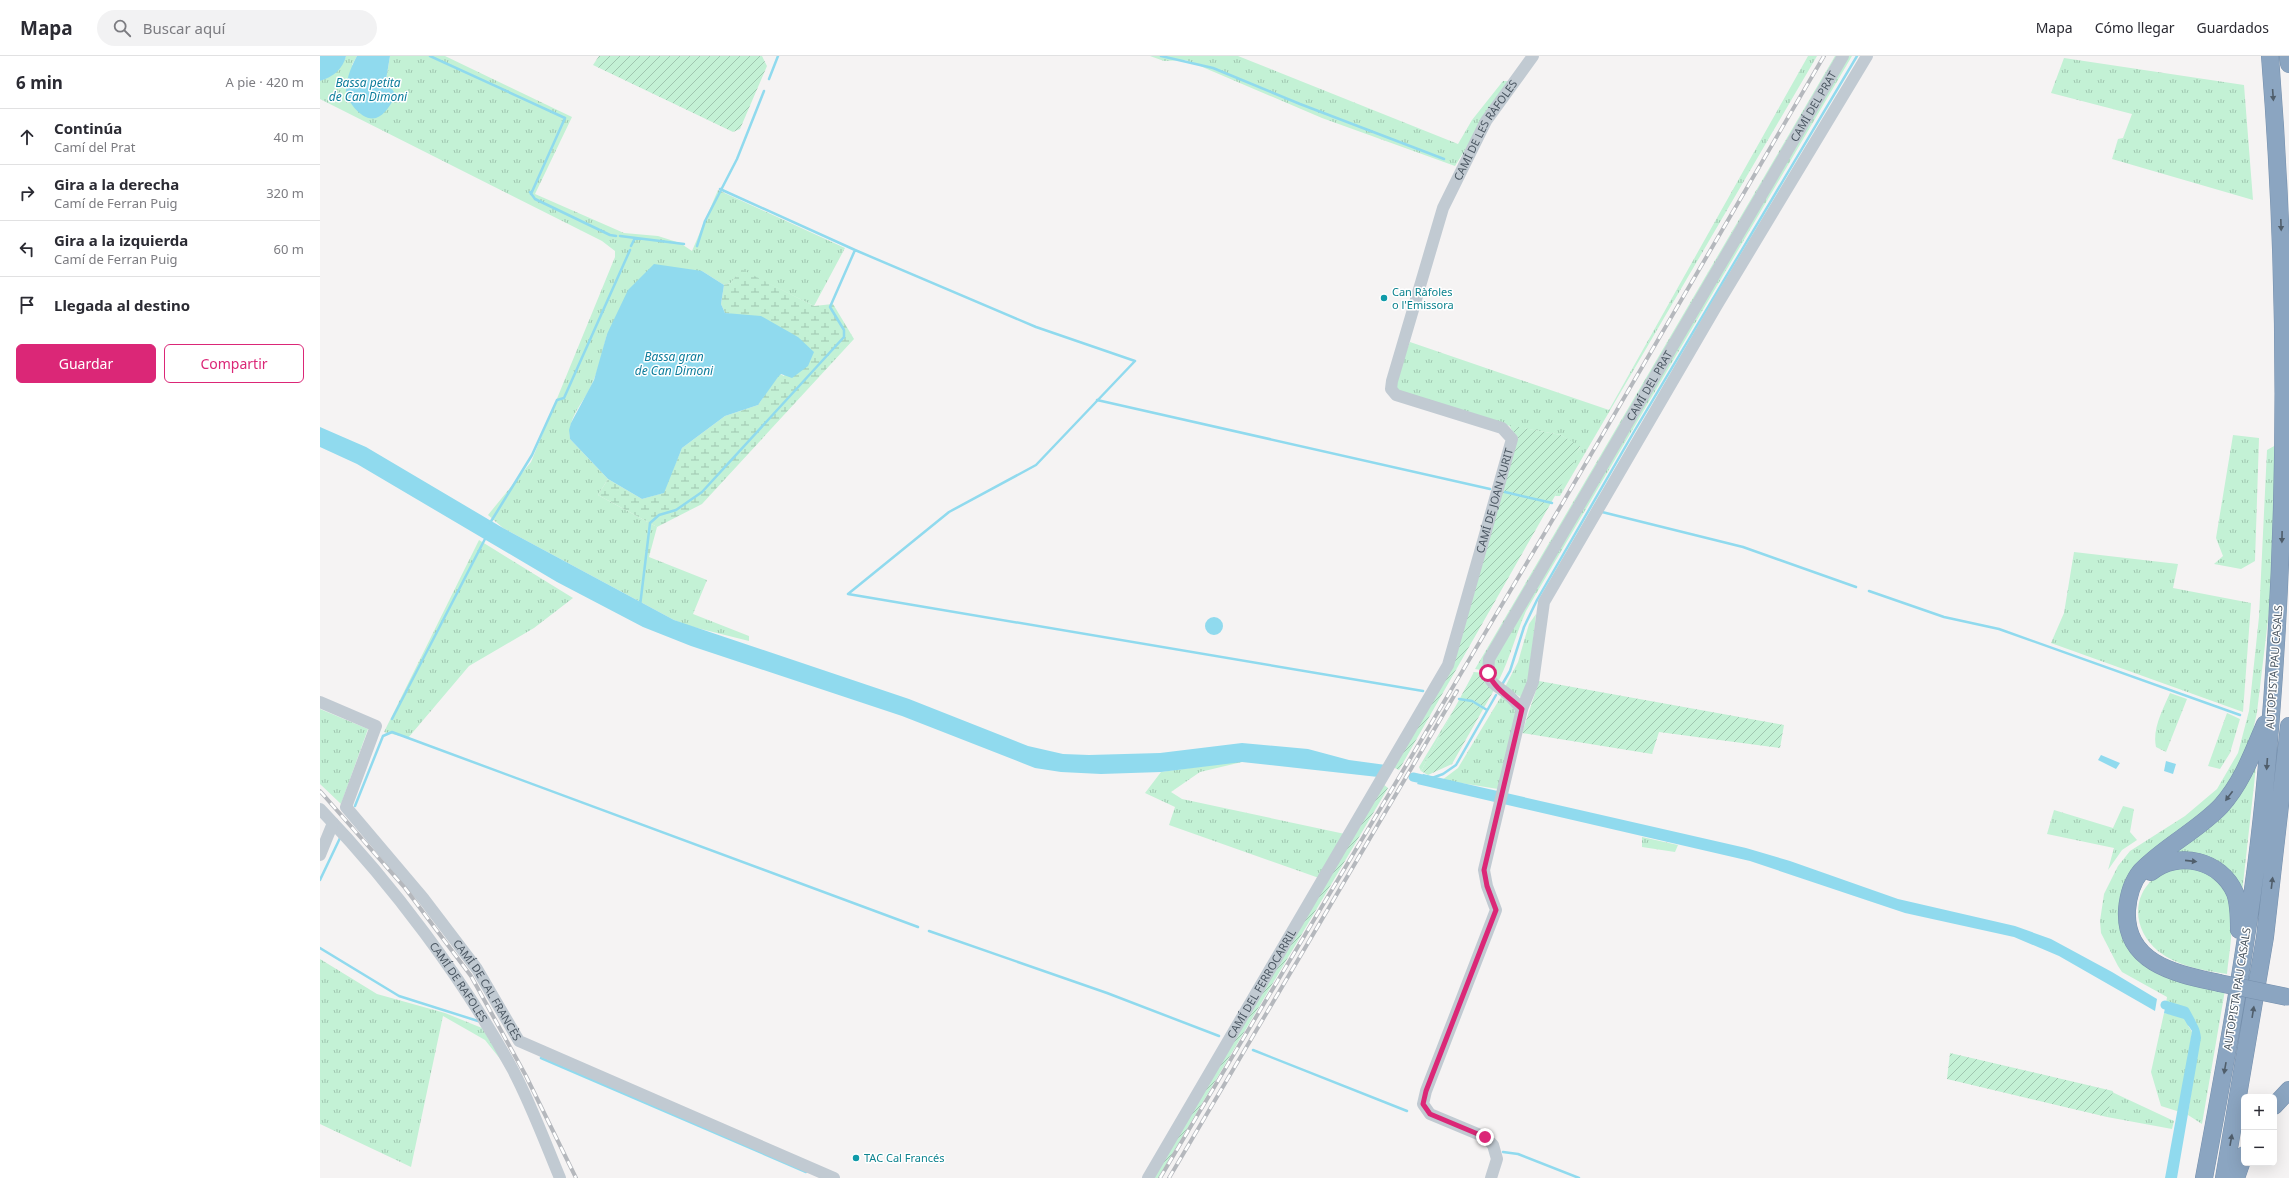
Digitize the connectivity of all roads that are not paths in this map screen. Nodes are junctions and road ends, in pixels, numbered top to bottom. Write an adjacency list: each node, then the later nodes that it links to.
1 (1533, 56): 7 (street, CAMÍ DE LES RÀFOLES)
2 (1843, 56): 9 (street, CAMÍ DEL PRAT)
3 (1868, 56): 9 (street)
4 (2270, 56): 10 (highway, AUTOPISTA PAU CASALS, one-way to 10)
5 (2288, 56): 6 (highway)
6 (2289, 64)
7 (1443, 208): 12 (street, CAMÍ DE JOAN XURIT)
8 (320, 702): 23 (street, CAMÍ DE CAL FRANCÈS)
9 (1522, 709): 25 (street)
10 (2271, 711): 16 (highway, one-way to 16); 17 (highway, AUTOPISTA PAU CASALS, one-way to 17)
11 (2289, 726): 27 (highway, AUTOPISTA PAU CASALS, one-way to 11)
12 (1375, 790): 24 (street, CAMÍ DEL FERROCARRIL)
13 (320, 809): 14 (street, CAMÍ DE RAFOLES)
14 (334, 823): 15 (street); 22 (street, CAMÍ DE RAFOLES)
15 (320, 855)
16 (2128, 902): 17 (highway, one-way to 17); 18 (highway, bridge)
17 (2241, 968): 26 (highway, AUTOPISTA PAU CASALS, one-way to 26)
18 (2288, 997)
19 (2289, 1090): 20 (highway)
20 (2277, 1103)
21 (2241, 1164): 28 (highway)
22 (560, 1178)
23 (834, 1178)
24 (1148, 1178)
25 (1491, 1178)
26 (2204, 1178)
27 (2224, 1178)
28 (2236, 1178)

